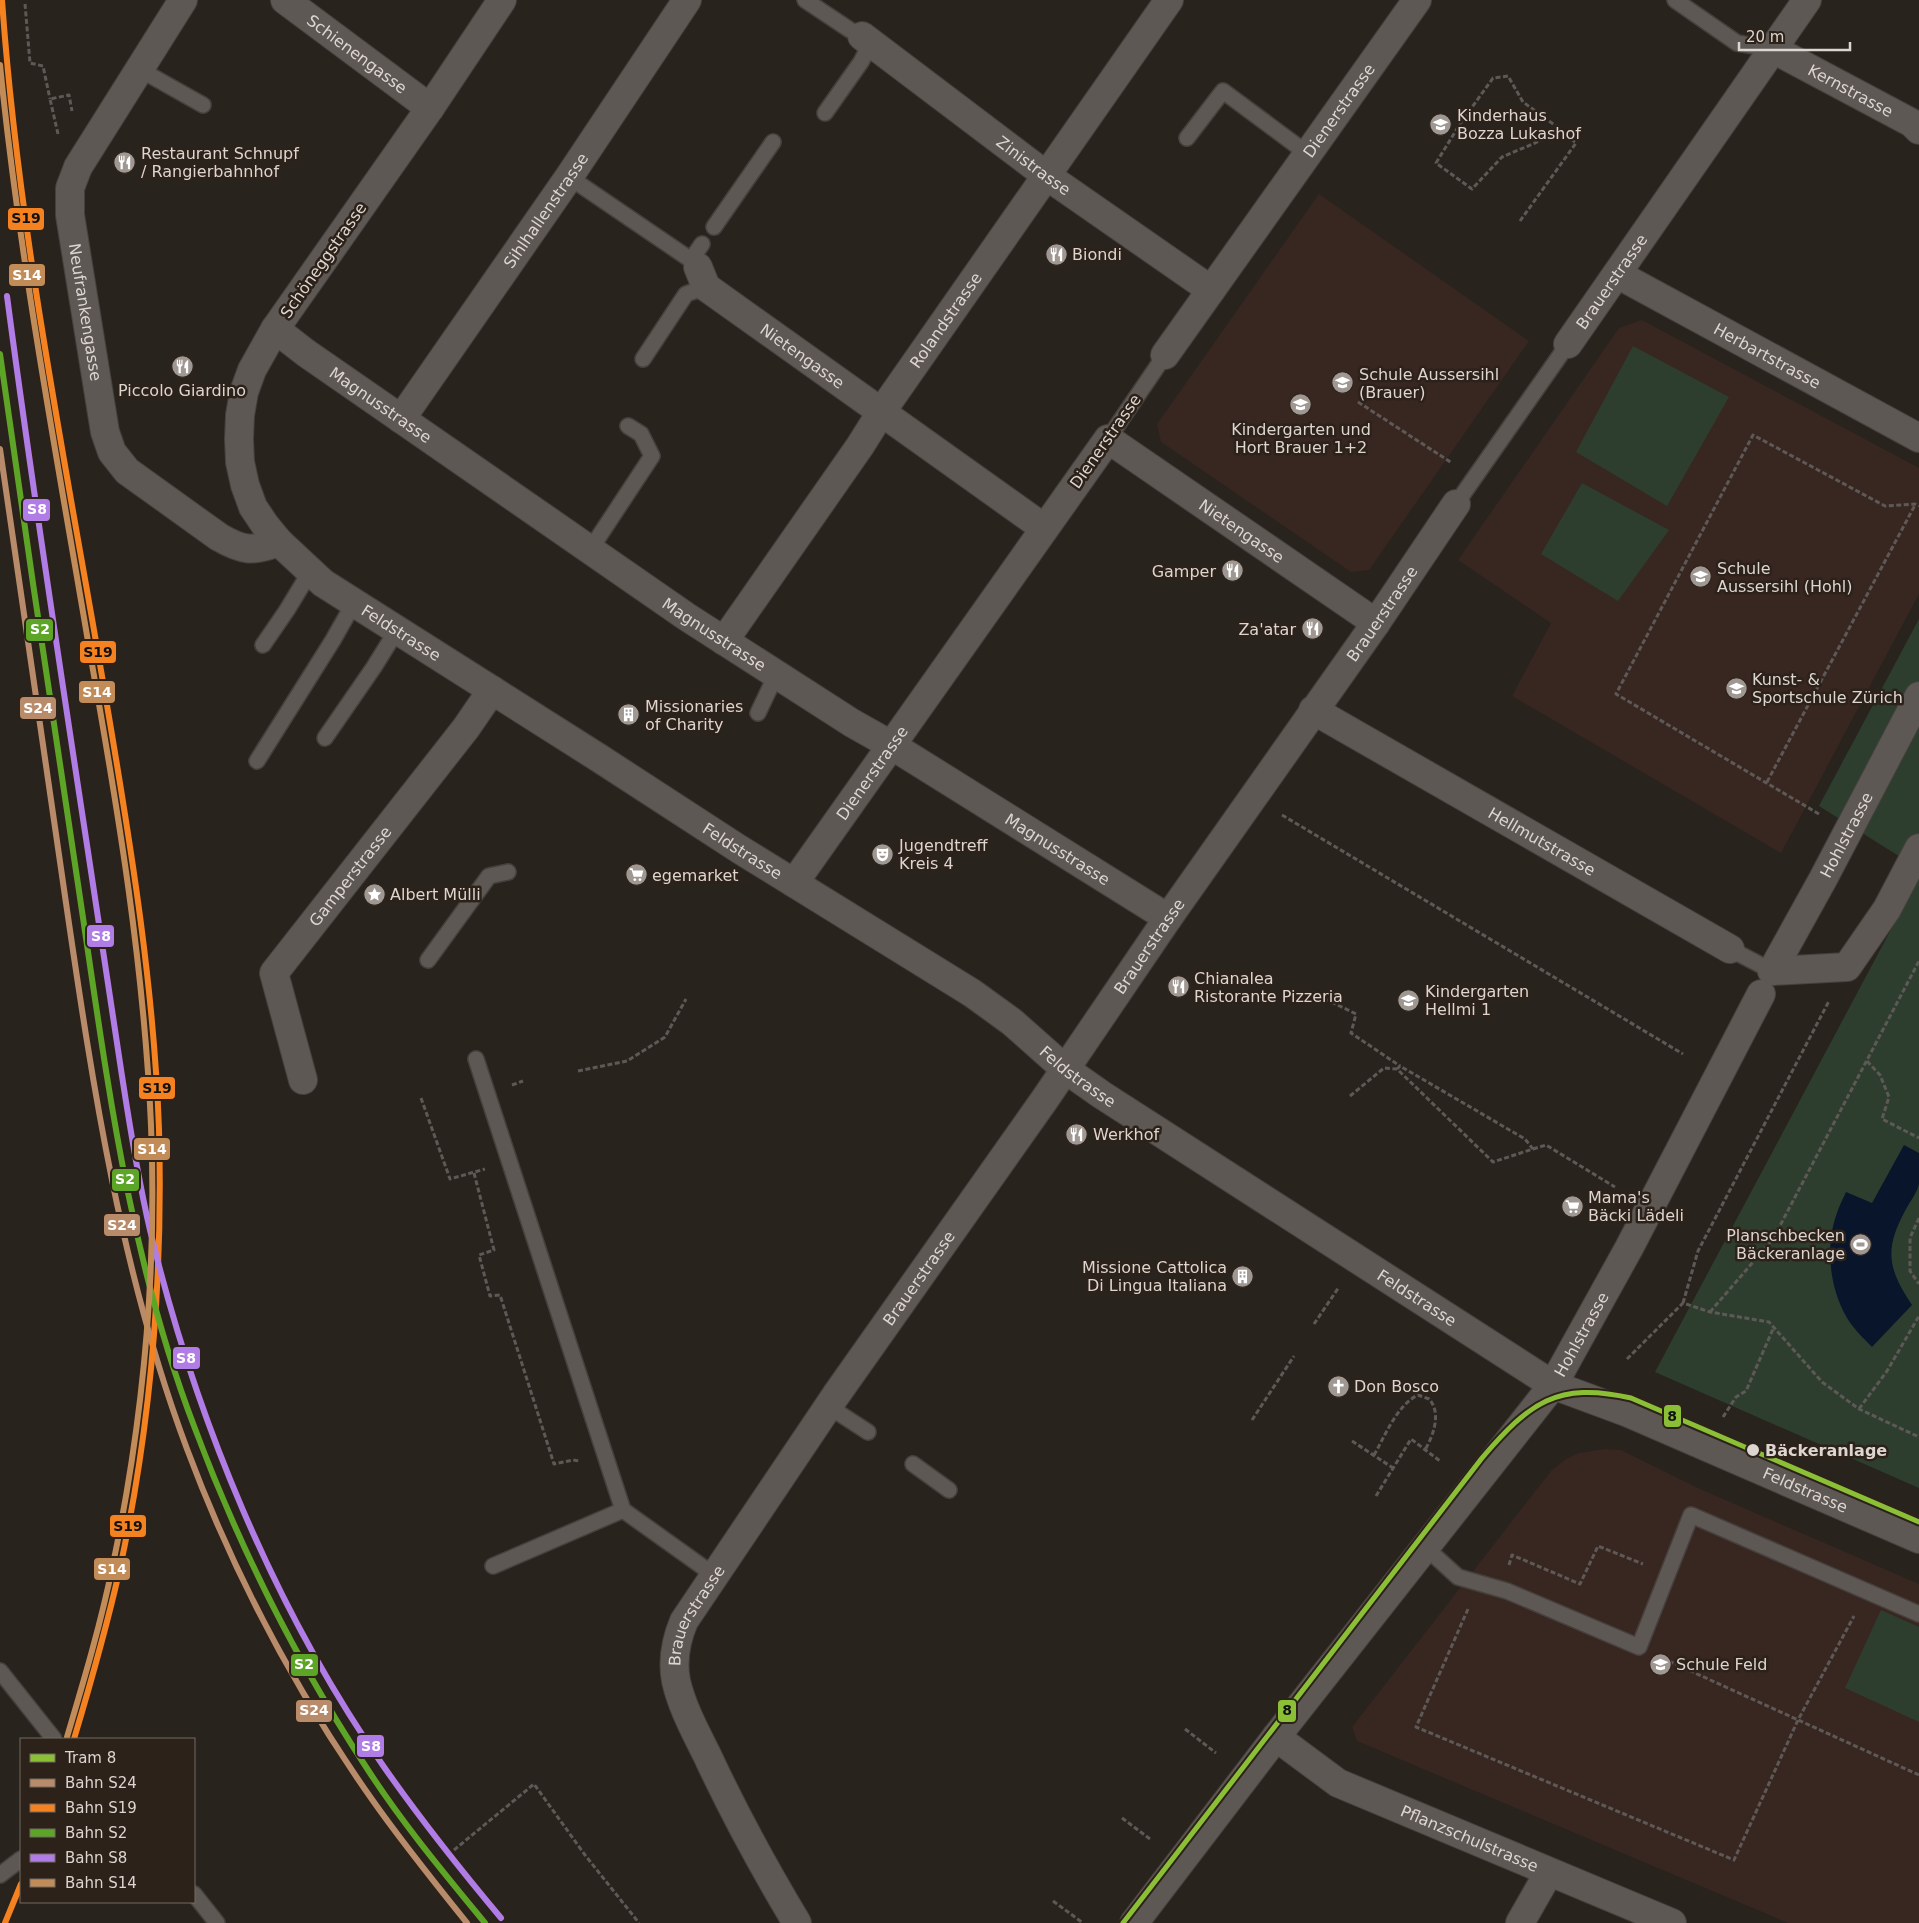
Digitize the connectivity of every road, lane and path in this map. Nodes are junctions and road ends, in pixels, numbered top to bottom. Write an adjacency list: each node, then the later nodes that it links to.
1 (183, 0): 13 (street, Neufrankengasse)
2 (285, 0): 17 (street, Schienengasse)
3 (502, 0): 17 (street, Schöneggstrasse)
4 (687, 0): 26 (street, Sihlhallenstrasse)
5 (805, 0): 11 (lane, Zinistrasse)
6 (1168, 0): 25 (street, Rolandstrasse)
7 (1418, 0): 24 (street, Dienerstrasse)
8 (1675, 0): 12 (lane, Kernstrasse)
9 (1807, 0): 12 (street, Brauerstrasse)
10 (25, 4): 15 (path)
11 (861, 36): 18 (lane); 25 (street, Zinistrasse)
12 (1773, 49): 20 (street, Kernstrasse); 30 (street, Brauerstrasse)
13 (139, 69): 16 (lane); 46 (street, Neufrankengasse)
14 (64, 96): 15 (path)
15 (50, 99): 21 (path)
16 (203, 105)
17 (430, 108): 32 (street, Schöneggstrasse)
18 (825, 113)
19 (1560, 129): 19 (path); 27 (path)
20 (1919, 130)
21 (57, 132)
22 (1187, 138): 24 (lane)
23 (773, 142): 28 (lane)
24 (1308, 154): 31 (street, Dienerstrasse)
25 (1047, 176): 31 (street, Zinistrasse); 37 (street, Rolandstrasse)
26 (569, 177): 29 (lane, Nietengasse); 38 (street, Sihlhallenstrasse)
27 (1520, 221)
28 (714, 227)
29 (699, 265): 35 (lane); 37 (street, Nietengasse)
30 (1617, 274): 33 (street, Brauerstrasse); 40 (street, Herbartstrasse)
31 (1211, 290): 34 (street, Dienerstrasse)
32 (275, 329): 38 (street, Magnusstrasse); 46 (street, Schöneggstrasse)
33 (1568, 344): 43 (lane, Brauerstrasse)
34 (1165, 354): 41 (lane, Dienerstrasse)
35 (643, 359)
36 (1358, 402): 42 (path)
37 (882, 411): 45 (street, Nietengasse); 52 (street, Rolandstrasse)
38 (401, 419): 47 (street, Magnusstrasse)
39 (628, 426): 47 (lane)
40 (1919, 438)
41 (1108, 439): 45 (street, Dienerstrasse); 50 (street, Nietengasse)
42 (1457, 467)
43 (1456, 504): 50 (street, Brauerstrasse)
44 (1917, 505): 62 (path); 62 (path)
45 (1044, 528): 60 (street, Dienerstrasse)
46 (279, 542): 48 (street, Feldstrasse)
47 (590, 550): 52 (street, Magnusstrasse)
48 (310, 572): 49 (street, Feldstrasse); 53 (lane)
49 (354, 603): 51 (street, Feldstrasse); 61 (lane)
50 (1376, 622): 57 (street, Brauerstrasse)
51 (397, 630): 55 (street, Feldstrasse); 59 (lane)
52 (724, 641): 54 (street, Magnusstrasse)
53 (263, 645)
54 (776, 675): 58 (lane); 60 (street, Magnusstrasse)
55 (492, 690): 67 (street, Feldstrasse); 82 (street, Gamperstrasse)
56 (1919, 696): 73 (street, Hohlstrasse)
57 (1313, 710): 68 (street, Brauerstrasse); 69 (street, Hellmutstrasse)
58 (758, 713)
59 (325, 738)
60 (891, 745): 67 (street, Dienerstrasse); 68 (street, Magnusstrasse)
61 (257, 760)
62 (1767, 782): 63 (path)
63 (1812, 810)
64 (1275, 811): 76 (path)
65 (1919, 848): 72 (street)
66 (508, 872): 70 (lane)
67 (794, 883): 80 (street, Feldstrasse)
68 (1168, 918): 80 (street, Brauerstrasse)
69 (1730, 949): 73 (lane, Hellmutstrasse)
70 (428, 960)
71 (1919, 961): 78 (path)
72 (1847, 967): 73 (street); 93 (path)
73 (1766, 982): 100 (street, Hohlstrasse)
74 (1311, 992): 79 (path)
75 (686, 998): 81 (path)
76 (1683, 1054)
77 (476, 1058): 87 (lane)
78 (1867, 1061): 85 (path); 94 (path)
79 (1399, 1067): 83 (path); 86 (path); 86 (path)
80 (1065, 1069): 100 (street, Feldstrasse); 101 (street, Brauerstrasse)
81 (578, 1071)
82 (304, 1080)
83 (1350, 1096)
84 (421, 1098): 88 (path)
85 (1918, 1136)
86 (1534, 1149): 89 (path)
87 (510, 1163): 88 (path); 113 (lane)
88 (474, 1173): 113 (path)
89 (1615, 1187)
90 (1919, 1218): 91 (path)
91 (1919, 1284)
92 (1340, 1285): 96 (path)
93 (1683, 1303): 94 (path); 99 (path)
94 (1710, 1312): 97 (path)
95 (1919, 1316): 102 (path)
96 (1314, 1324)
97 (1774, 1329): 102 (path); 103 (path)
98 (1294, 1356): 104 (path)
99 (1627, 1359)
100 (1553, 1385): 117 (street, Feldstrasse); 118 (street, Hohlstrasse)
101 (828, 1406): 105 (lane); 121 (street, Brauerstrasse)
102 (1859, 1409): 106 (path)
103 (1723, 1417)
104 (1252, 1420)
105 (868, 1432)
106 (1919, 1437)
107 (1352, 1441): 109 (path)
108 (1425, 1450): 109 (path); 110 (path); 112 (path)
109 (1374, 1455): 112 (path)
110 (1440, 1461)
111 (913, 1464): 114 (lane)
112 (1393, 1468): 115 (path)
113 (609, 1470): 116 (lane)
114 (949, 1490)
115 (1376, 1496)
116 (622, 1510): 120 (lane); 121 (lane)
117 (1919, 1539)
118 (1425, 1547): 122 (lane); 130 (street, Hohlstrasse)
119 (1645, 1565): 123 (path)
120 (493, 1566)
121 (714, 1576): 144 (street, Brauerstrasse)
122 (1480, 1583): 123 (lane); 128 (path)
123 (1500, 1589): 126 (lane)
124 (1867, 1592): 125 (lane); 126 (lane); 128 (path)
125 (1919, 1614)
126 (1639, 1647): 128 (path)
127 (0, 1671): 131 (lane)
128 (1798, 1720): 133 (path)
129 (1185, 1728): 132 (path)
130 (1276, 1737): 138 (street, Pflanzschulstrasse); 146 (street, Hohlstrasse)
131 (53, 1738)
132 (1216, 1753)
133 (1919, 1775)
134 (1122, 1818): 135 (path)
135 (1150, 1839)
136 (454, 1850): 143 (path)
137 (20, 1860): 139 (lane)
138 (1549, 1872): 147 (street); 148 (street, Pflanzschulstrasse)
139 (0, 1875)
140 (195, 1895): 142 (lane)
141 (1053, 1900): 145 (path)
142 (217, 1923)
143 (639, 1923)
144 (797, 1923)
145 (1083, 1923)
146 (1134, 1923)
147 (1520, 1923)
148 (1672, 1923)

